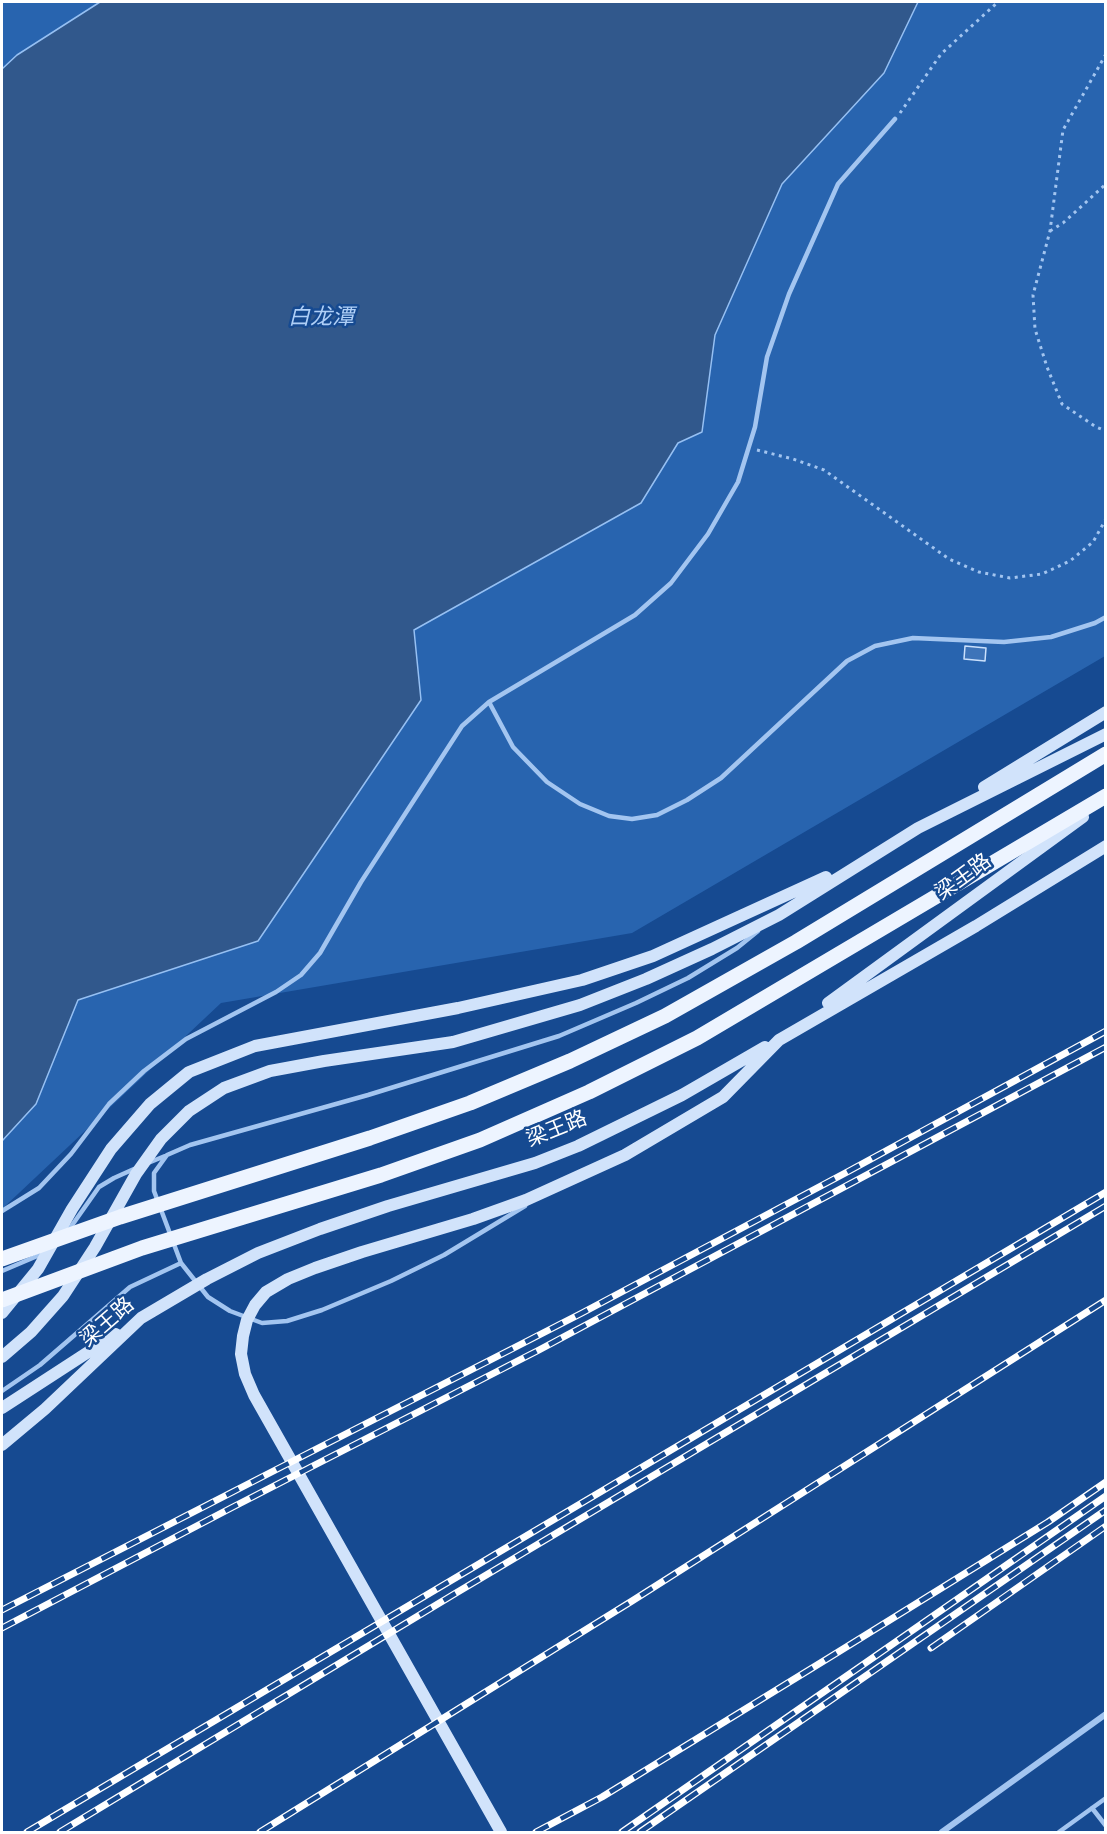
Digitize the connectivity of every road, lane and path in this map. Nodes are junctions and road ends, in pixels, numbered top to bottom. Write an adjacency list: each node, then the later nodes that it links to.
1 (998, 2): 3 (path)
2 (1106, 54): 5 (path)
3 (895, 119): 7 (lane)
4 (1106, 184): 5 (path)
5 (1050, 231): 6 (path)
6 (1106, 431)
7 (749, 447): 8 (path); 10 (lane)
8 (1106, 519)
9 (1106, 617): 10 (lane)
10 (489, 702): 21 (lane)
11 (1106, 712): 15 (street)
12 (1106, 734): 15 (street)
13 (1106, 754): 22 (main road, 梁王路)
14 (1106, 798): 18 (street, 梁王路); 25 (main road, 梁王路)
15 (918, 828): 17 (street); 26 (street)
16 (1106, 846): 18 (street)
17 (779, 915): 19 (lane); 28 (street)
18 (778, 1040): 20 (street); 27 (street, 梁王路)
19 (167, 1155): 23 (lane); 24 (lane)
20 (553, 1188): 23 (lane); 37 (street)
21 (2, 1211)
22 (2, 1259)
23 (181, 1263): 29 (lane)
24 (2, 1271)
25 (2, 1300)
26 (2, 1313)
27 (141, 1318): 30 (street); 31 (street, 梁王路)
28 (2, 1358)
29 (2, 1391)
30 (2, 1408)
31 (2, 1445)
32 (1106, 1714): 36 (street)
33 (1106, 1798): 34 (lane)
34 (1092, 1808): 35 (lane); 38 (lane)
35 (1106, 1826)
36 (946, 1831)
37 (501, 1833)
38 (1059, 1833)

